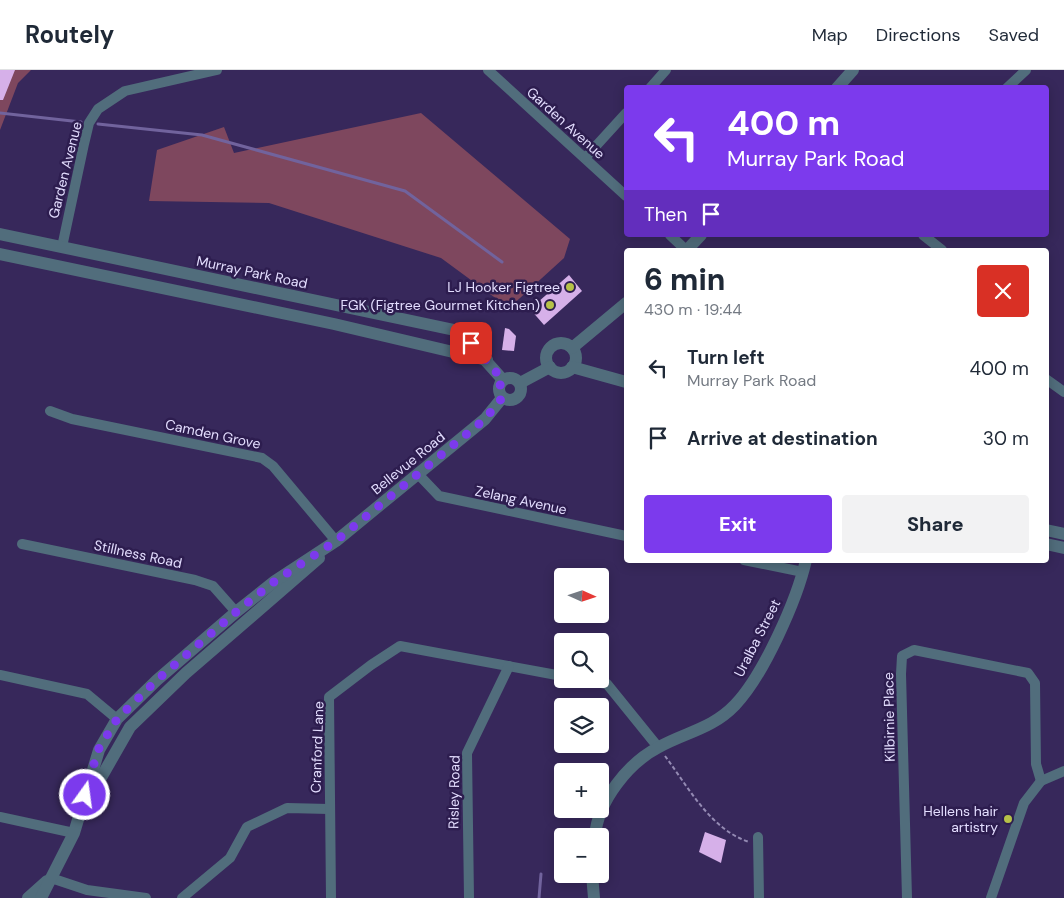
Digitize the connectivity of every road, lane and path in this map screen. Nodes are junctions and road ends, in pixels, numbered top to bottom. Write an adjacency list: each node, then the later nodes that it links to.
1 (213, 70): 16 (street, Garden Avenue)
2 (488, 70): 10 (street, Garden Avenue)
3 (666, 70): 6 (street)
4 (853, 70): 7 (street)
5 (1026, 70): 8 (street)
6 (653, 85)
7 (840, 85)
8 (1010, 85)
9 (624, 115): 10 (street)
10 (585, 158): 11 (street, Garden Avenue)
11 (624, 194)
12 (0, 234): 16 (street, Murray Park Road)
13 (672, 237): 17 (street)
14 (699, 237): 18 (street)
15 (925, 237): 19 (street)
16 (62, 247): 22 (street, Murray Park Road)
17 (684, 248)
18 (688, 248)
19 (939, 248)
20 (0, 254): 23 (street)
21 (624, 305): 24 (street)
22 (339, 306): 23 (street); 25 (street, Murray Park Road)
23 (334, 324): 25 (street)
24 (572, 348): 26 (street); 27 (street)
25 (486, 360): 28 (street, Murray Park Road)
26 (550, 367): 27 (street); 31 (street)
27 (572, 368): 29 (street)
28 (503, 380): 31 (street); 33 (street)
29 (624, 381)
30 (1049, 381): 32 (street)
31 (520, 384): 33 (street)
32 (1064, 392)
33 (502, 398): 35 (street, Bellevue Road)
34 (50, 411): 40 (street, Camden Grove)
35 (418, 474): 38 (street, Zelang Avenue); 40 (street, Bellevue Road)
36 (1049, 531): 37 (street)
37 (1064, 534)
38 (624, 536)
39 (22, 544): 45 (street, Stillness Road)
40 (332, 544): 45 (street, Bellevue Road); 54 (street, Bellevue Road)
41 (1049, 545): 42 (street)
42 (1064, 548)
43 (774, 563): 44 (street)
44 (805, 566): 51 (street, Uralba Street)
45 (236, 612): 50 (street, Bellevue Road)
46 (508, 666): 48 (street, Cranford Lane); 55 (street, Cranford Lane); 67 (street, Risley Road)
47 (0, 675): 50 (street)
48 (554, 675)
49 (609, 688): 51 (street)
50 (117, 719): 54 (street, Bellevue Road)
51 (658, 747): 57 (street, Uralba Street); 59 (path)
52 (1064, 771): 53 (street)
53 (1041, 781): 70 (street, Kilbirnie Place); 71 (street)
54 (83, 809): 58 (street, Bellevue Road)
55 (329, 809): 65 (street); 66 (street, Cranford Lane)
56 (0, 816): 58 (street)
57 (595, 828)
58 (74, 833): 60 (street, Bellevue Road)
59 (758, 841): 69 (street)
60 (51, 878): 62 (street, Bellevue Road); 63 (street, Bellevue Road); 64 (street)
61 (593, 883): 68 (street)
62 (28, 898)
63 (42, 898)
64 (146, 898)
65 (182, 898)
66 (331, 898)
67 (469, 898)
68 (594, 898)
69 (759, 898)
70 (907, 898)
71 (992, 898)

